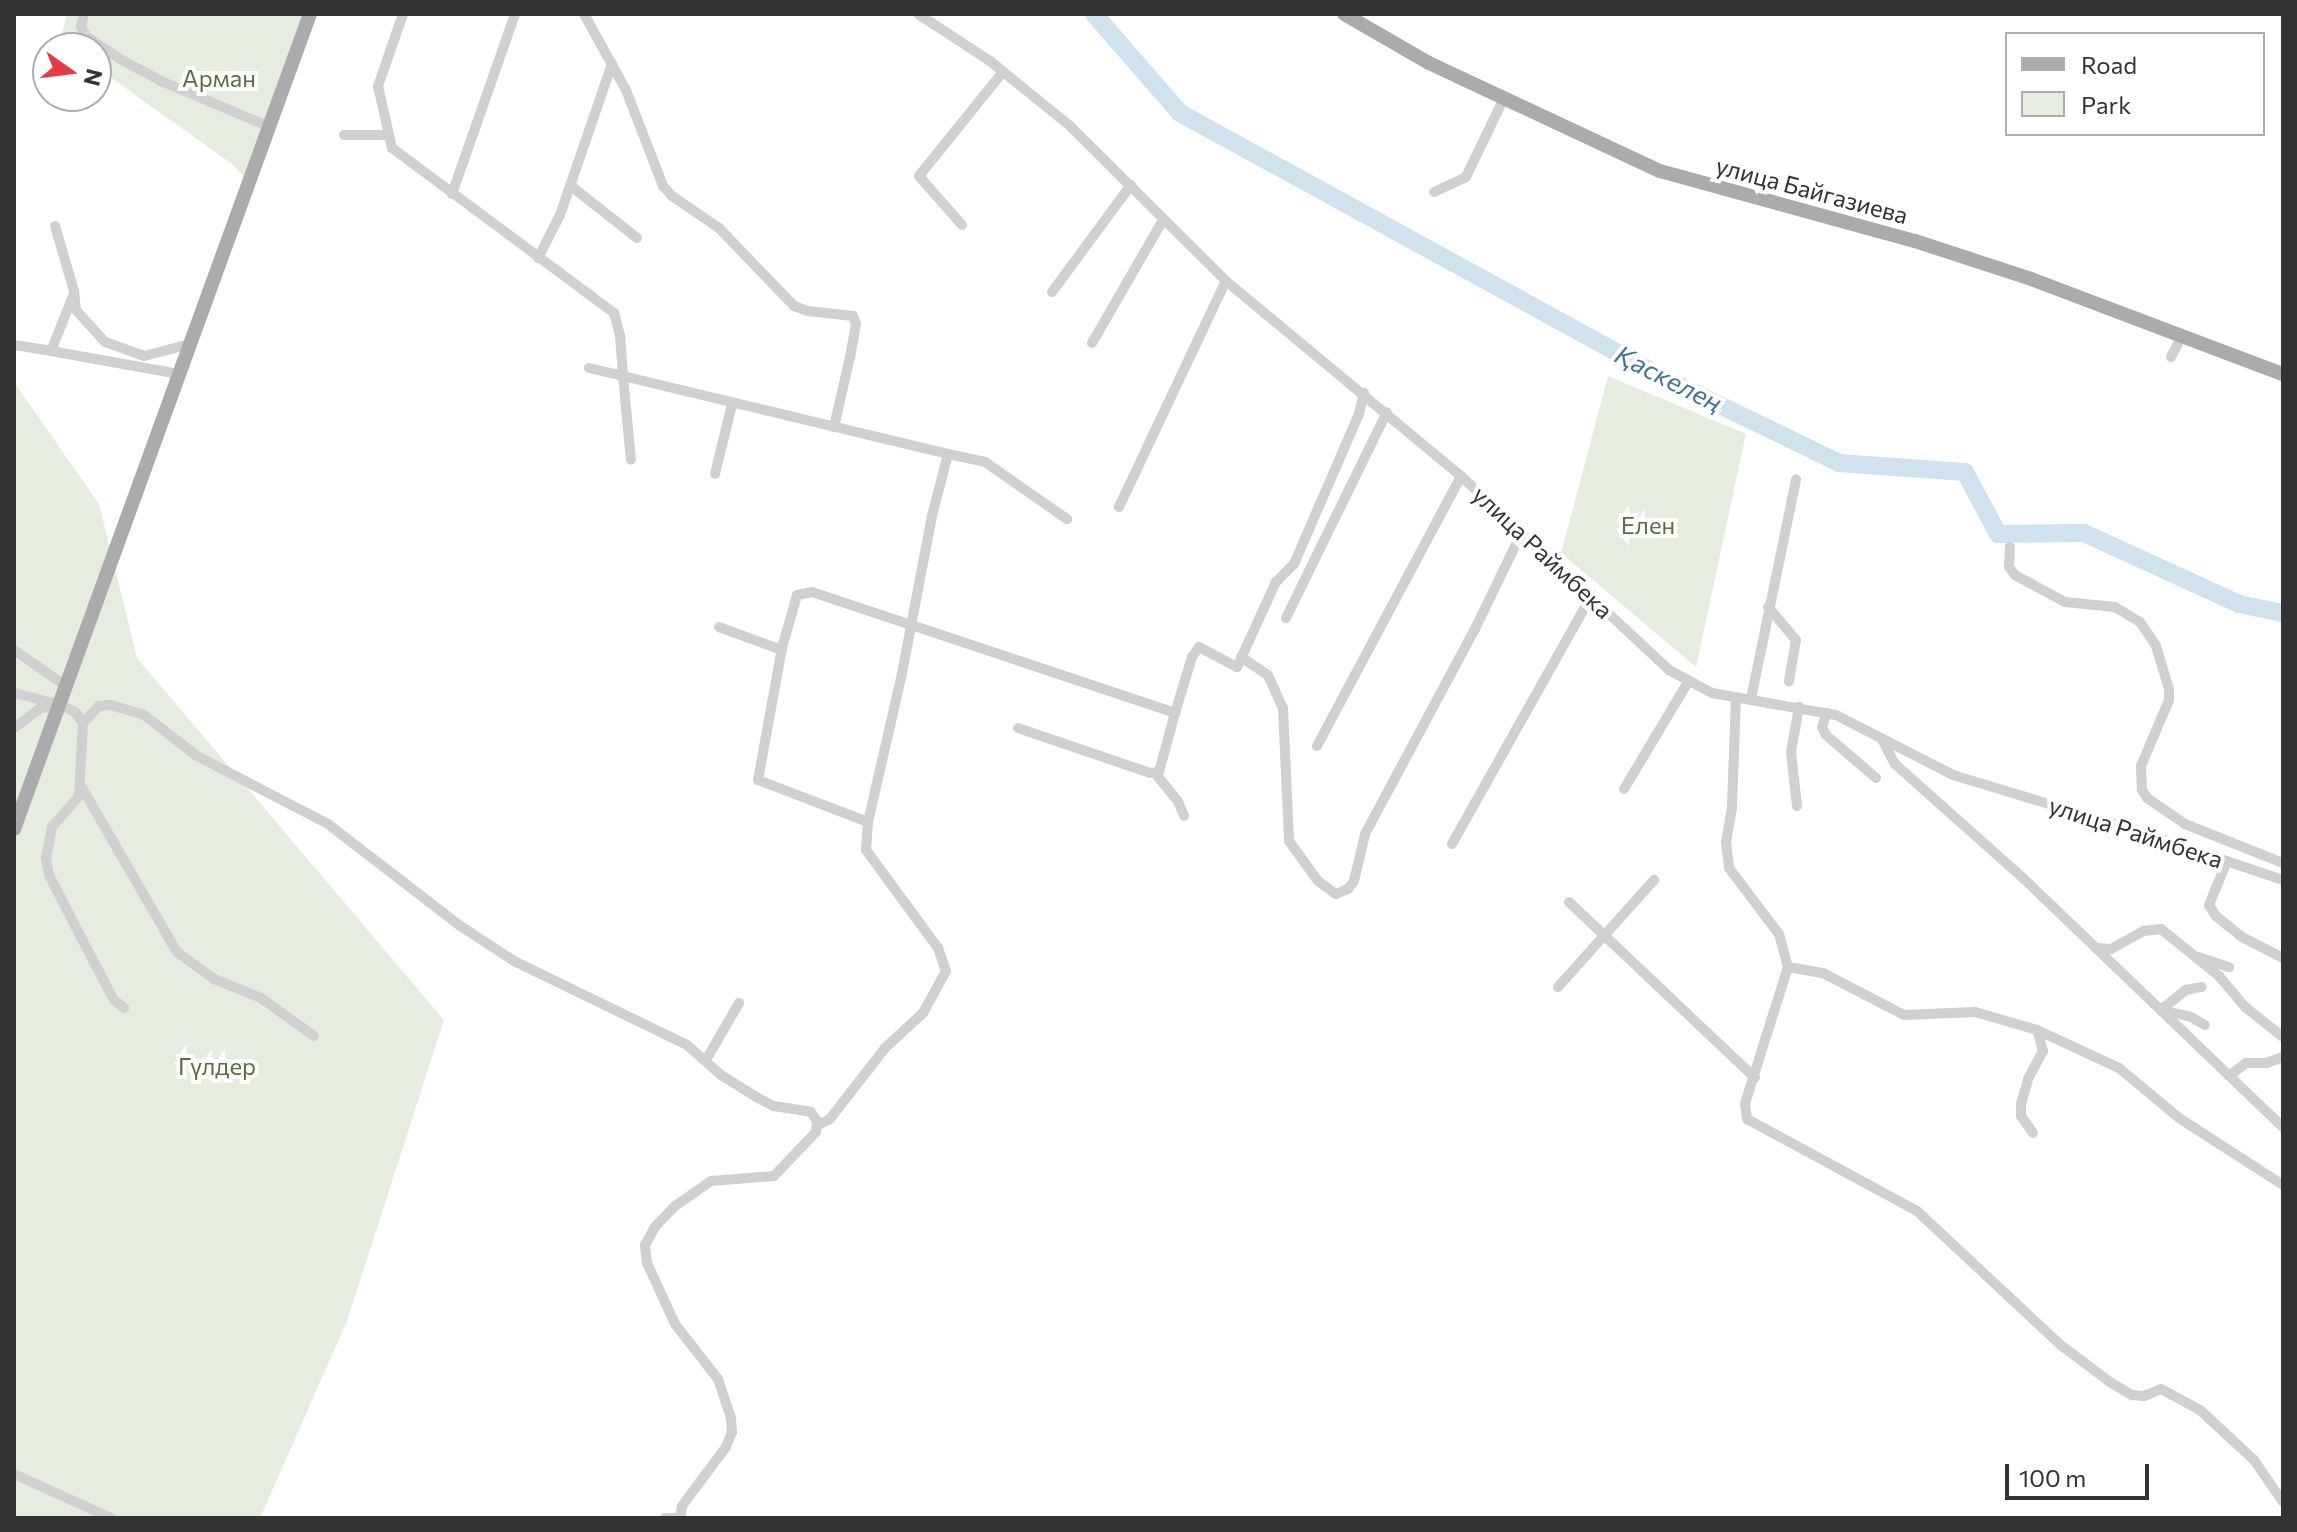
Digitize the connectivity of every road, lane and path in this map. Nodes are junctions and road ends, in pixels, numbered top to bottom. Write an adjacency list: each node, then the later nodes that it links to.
1 (84, 14): 11 (street)
2 (310, 14): 11 (main road)
3 (403, 14): 13 (street)
4 (515, 14): 17 (street)
5 (584, 14): 8 (street)
6 (918, 14): 9 (street, улица Раймбека)
7 (1344, 14): 10 (main road, улица Байгазиева)
8 (612, 64): 15 (street); 39 (street)
9 (1003, 72): 14 (street, улица Раймбека); 19 (street)
10 (1504, 98): 16 (street); 26 (main road, улица Байгазиева)
11 (270, 127): 28 (main road)
12 (344, 135): 13 (street)
13 (389, 135): 17 (street)
14 (1131, 185): 18 (street, улица Раймбека); 25 (street)
15 (571, 186): 21 (street); 22 (street)
16 (1434, 192)
17 (452, 194): 22 (street)
18 (1163, 220): 23 (street, улица Раймбека); 27 (street)
19 (962, 225)
20 (55, 226): 24 (street)
21 (637, 238)
22 (538, 258): 35 (street)
23 (1226, 281): 36 (street, улица Раймбека); 45 (street)
24 (74, 291): 28 (street); 30 (street)
25 (1052, 292)
26 (2181, 337): 31 (street); 34 (main road, улица Байгазиева)
27 (1092, 343)
28 (190, 344): 33 (main road)
29 (14, 345): 30 (street)
30 (51, 351): 33 (street)
31 (2171, 357)
32 (589, 368): 35 (street)
33 (179, 374): 61 (main road)
34 (2283, 374)
35 (623, 376): 37 (street); 41 (street)
36 (1364, 393): 38 (street, улица Раймбека); 48 (street)
37 (732, 404): 39 (street); 42 (street)
38 (1387, 412): 43 (street, улица Раймбека); 50 (street)
39 (834, 427): 40 (street)
40 (948, 454): 46 (street); 54 (street)
41 (631, 460)
42 (715, 474)
43 (1461, 476): 47 (street, улица Раймбека); 73 (street)
44 (1796, 480): 52 (street)
45 (1119, 507)
46 (1067, 519)
47 (1521, 534): 51 (street, улица Раймбека); 58 (street)
48 (1305, 538): 50 (street); 58 (street)
49 (2010, 547): 84 (street)
50 (1311, 567): 53 (street)
51 (1592, 595): 60 (street, улица Раймбека); 82 (street)
52 (1768, 607): 59 (street); 64 (street)
53 (1286, 618)
54 (910, 626): 57 (street); 67 (street); 80 (street)
55 (719, 627): 57 (street)
56 (14, 650): 61 (street)
57 (782, 650): 80 (street)
58 (1241, 657): 67 (street)
59 (1789, 681)
60 (1688, 682): 63 (street, улица Раймбека); 77 (street)
61 (67, 687): 65 (main road)
62 (14, 693): 65 (street)
63 (1736, 697): 64 (street, улица Раймбека); 92 (street)
64 (1751, 699): 66 (street, улица Раймбека)
65 (61, 705): 69 (street); 70 (street); 81 (main road)
66 (1799, 707): 68 (street, улица Раймбека); 78 (street)
67 (1175, 713): 74 (street)
68 (1827, 713): 72 (street, улица Раймбека); 75 (street)
69 (83, 723): 76 (street); 106 (street)
70 (14, 728)
71 (1018, 728): 74 (street)
72 (1882, 739): 83 (street, улица Раймбека); 89 (street)
73 (1317, 746)
74 (1155, 773): 79 (street)
75 (1876, 778)
76 (81, 786): 97 (street); 103 (street)
77 (1624, 789)
78 (1797, 806)
79 (1184, 816)
80 (868, 822): 109 (street)
81 (14, 829)
82 (1452, 844)
83 (2227, 861): 86 (street, улица Раймбека); 91 (street)
84 (2283, 863)
85 (1654, 880): 88 (street)
86 (2283, 880)
87 (1569, 902): 88 (street)
88 (1607, 935): 94 (street); 108 (street)
89 (2096, 948): 90 (street); 98 (street)
90 (2192, 956): 93 (street); 99 (street)
91 (2283, 958)
92 (1788, 967): 102 (street); 108 (street)
93 (2229, 967)
94 (1558, 987)
95 (2202, 987): 98 (street)
96 (739, 1003): 106 (street)
97 (124, 1008)
98 (2161, 1010): 100 (street); 107 (street)
99 (2259, 1018): 101 (street); 104 (street)
100 (2205, 1025)
101 (2283, 1027)
102 (2037, 1030): 111 (street); 112 (street)
103 (314, 1036)
104 (2283, 1037)
105 (2283, 1057): 107 (street)
106 (706, 1060): 109 (street)
107 (2229, 1076): 110 (street)
108 (1755, 1078): 114 (street)
109 (818, 1125): 117 (street)
110 (2283, 1127)
111 (2033, 1133)
112 (2283, 1185)
113 (14, 1474): 115 (street)
114 (2283, 1502)
115 (111, 1518)
116 (665, 1518): 117 (street)
117 (678, 1518)

